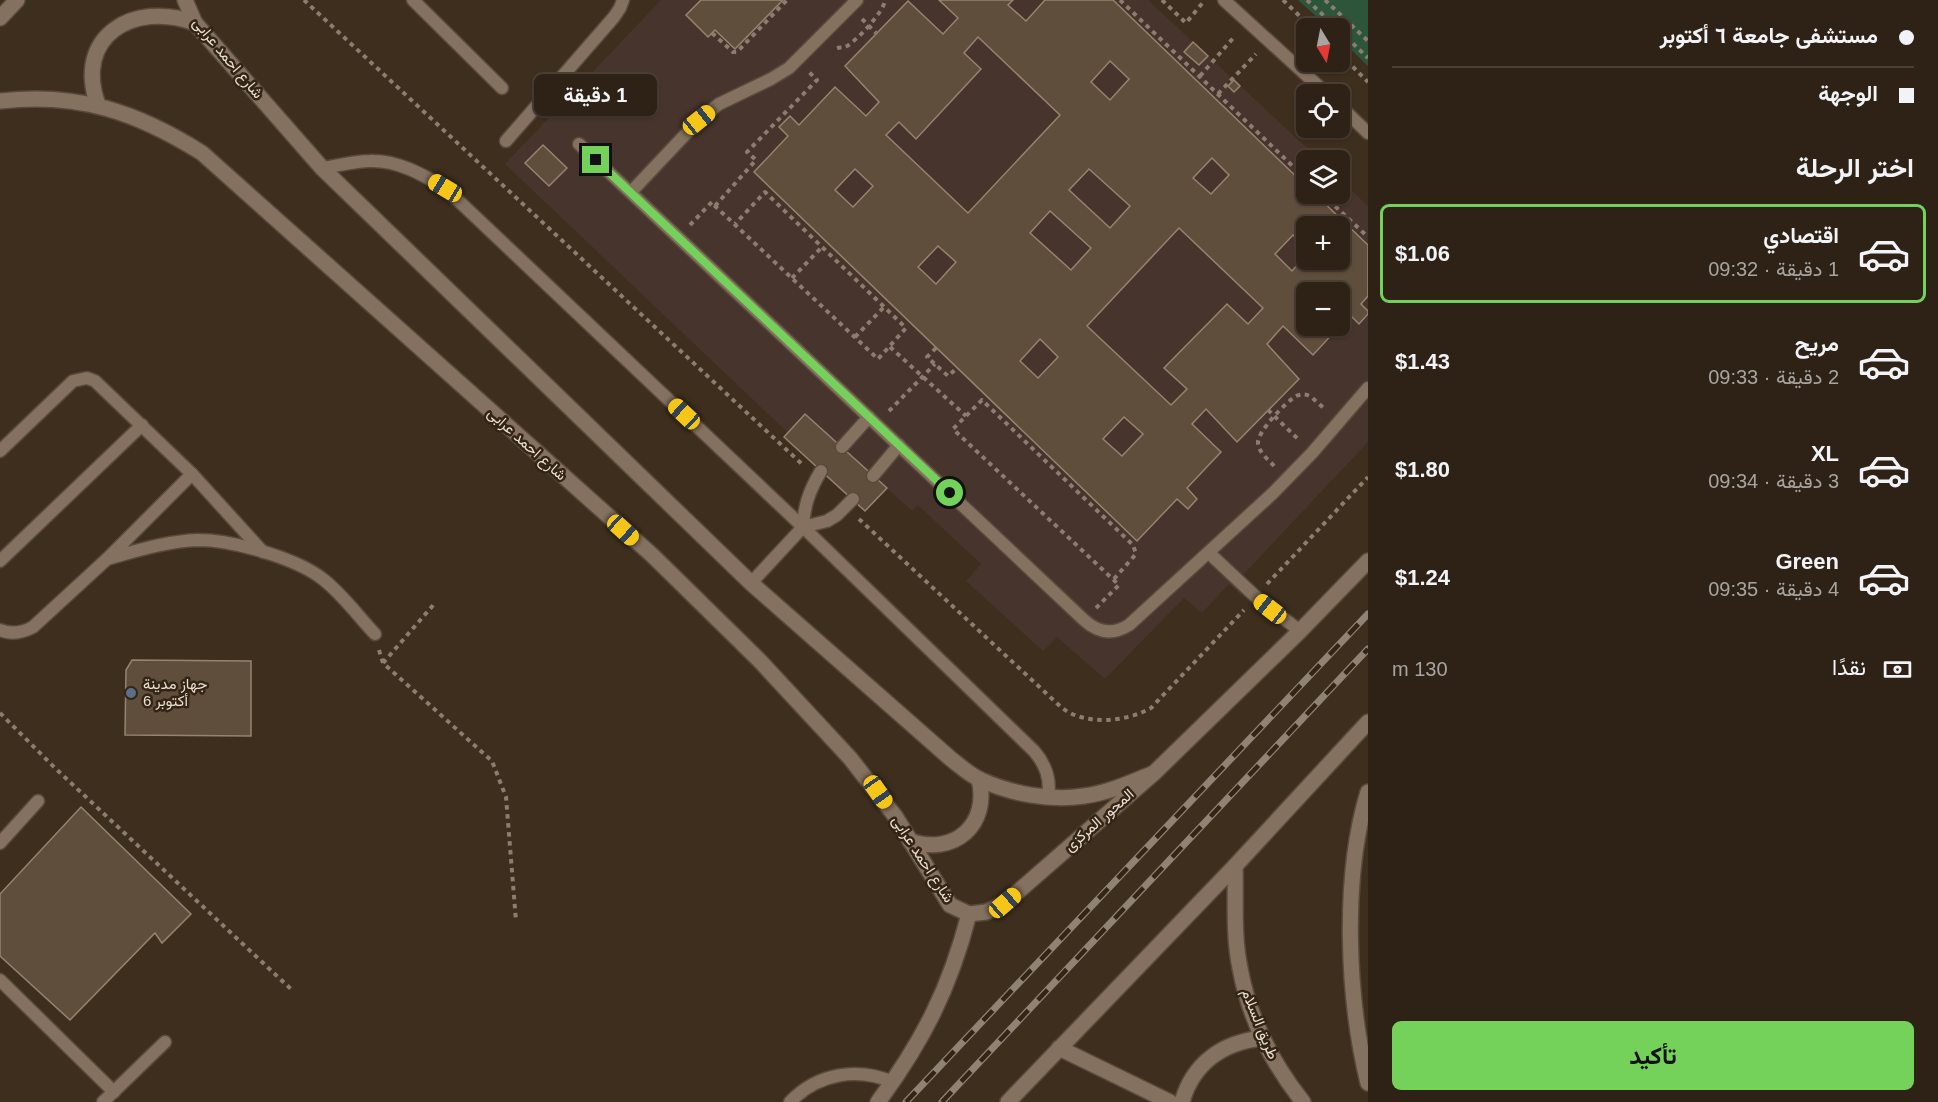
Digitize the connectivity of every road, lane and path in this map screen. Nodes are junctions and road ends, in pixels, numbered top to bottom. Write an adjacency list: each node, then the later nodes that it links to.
1 (17, 0): 16 (main road)
2 (184, 0): 20 (main road, شارع احمد عرابى)
3 (304, 0): 72 (path)
4 (413, 0): 34 (lane)
5 (623, 0): 40 (lane)
6 (787, 0): 22 (path)
7 (857, 0): 29 (lane)
8 (885, 0): 21 (path)
9 (1120, 0): 31 (path)
10 (1162, 0): 11 (path)
11 (1205, 0)
12 (1224, 0): 19 (lane)
13 (1282, 0): 17 (path)
14 (1307, 0): 18 (path)
15 (1325, 0): 26 (path)
16 (0, 18)
17 (1301, 18)
18 (1326, 18)
19 (1248, 22): 24 (lane); 31 (path)
20 (195, 23): 37 (main road); 42 (main road, شارع احمد عرابى)
21 (868, 25): 23 (path); 27 (path)
22 (712, 33)
23 (876, 33)
24 (1269, 41): 33 (lane); 35 (path)
25 (1350, 41): 28 (path)
26 (1368, 41)
27 (833, 47)
28 (1368, 58)
29 (798, 61): 44 (lane); 46 (path)
30 (1350, 64): 32 (path)
31 (1200, 76): 35 (path)
32 (1368, 82)
33 (1316, 84)
34 (502, 88)
35 (1218, 94): 43 (path)
36 (0, 101): 37 (main road, شارع احمد عرابى)
37 (98, 105): 96 (main road, شارع احمد عرابى)
38 (1350, 116): 39 (lane)
39 (1368, 133)
40 (506, 141)
41 (579, 144): 44 (lane)
42 (322, 168): 75 (lane); 82 (main road, شارع احمد عرابى)
43 (1296, 168)
44 (631, 192): 48 (lane)
45 (1333, 204): 49 (path)
46 (715, 206): 47 (path); 48 (path)
47 (735, 224): 50 (path); 51 (path)
48 (679, 237): 64 (lane)
49 (1368, 237)
50 (822, 247): 51 (path); 52 (path)
51 (792, 278): 53 (path)
52 (884, 307): 53 (path); 54 (path)
53 (855, 337): 54 (path)
54 (890, 347): 58 (path)
55 (936, 348): 56 (path)
56 (935, 364): 57 (path); 58 (path)
57 (957, 368)
58 (923, 376): 62 (path); 64 (path)
59 (1368, 388): 77 (lane)
60 (1313, 398): 63 (path)
61 (1268, 410): 63 (path)
62 (966, 416): 81 (path); 81 (path)
63 (1275, 417): 66 (path); 70 (path)
64 (873, 420): 67 (lane); 68 (lane)
65 (142, 425): 69 (lane); 71 (lane); 79 (lane)
66 (1286, 427)
67 (899, 445): 73 (lane); 84 (lane)
68 (842, 447)
69 (0, 451)
70 (1260, 451)
71 (192, 474): 76 (lane); 78 (lane)
72 (819, 475): 75 (lane)
73 (873, 476)
74 (853, 499): 75 (lane)
75 (803, 527): 82 (lane); 94 (lane)
76 (263, 552): 78 (lane); 87 (lane)
77 (1209, 553): 84 (lane); 86 (lane)
78 (107, 559): 85 (lane)
79 (0, 561)
80 (1368, 561): 86 (main road, المحور المركزى)
81 (1113, 580): 84 (path)
82 (751, 584): 92 (main road, شارع احمد عرابى)
83 (435, 603): 88 (path)
84 (1084, 620)
85 (0, 630)
86 (1300, 632): 91 (main road, المحور المركزى)
87 (375, 634): 88 (path)
88 (383, 663): 100 (path)
89 (0, 713): 102 (path)
90 (1368, 722): 98 (main road)
91 (1154, 773): 94 (main road, شارع احمد عرابى); 99 (main road, المحور المركزى)
92 (979, 779): 94 (main road, شارع احمد عرابى); 96 (main road)
93 (1368, 792): 107 (main road)
94 (1048, 798)
95 (38, 801): 97 (lane)
96 (910, 841): 99 (main road, شارع احمد عرابى)
97 (0, 843)
98 (1235, 866): 103 (main road, طريق السلام); 105 (main road)
99 (969, 914): 106 (main road)
100 (516, 921)
101 (0, 980): 108 (lane)
102 (293, 991)
103 (1263, 1038): 114 (main road); 115 (main road, طريق السلام)
104 (165, 1042): 108 (lane)
105 (1059, 1048): 112 (main road); 113 (main road)
106 (893, 1082): 110 (lane); 111 (main road)
107 (1368, 1083)
108 (114, 1092): 109 (lane)
109 (103, 1102)
110 (790, 1102)
111 (878, 1102)
112 (1008, 1102)
113 (1170, 1102)
114 (1182, 1102)
115 (1303, 1102)

